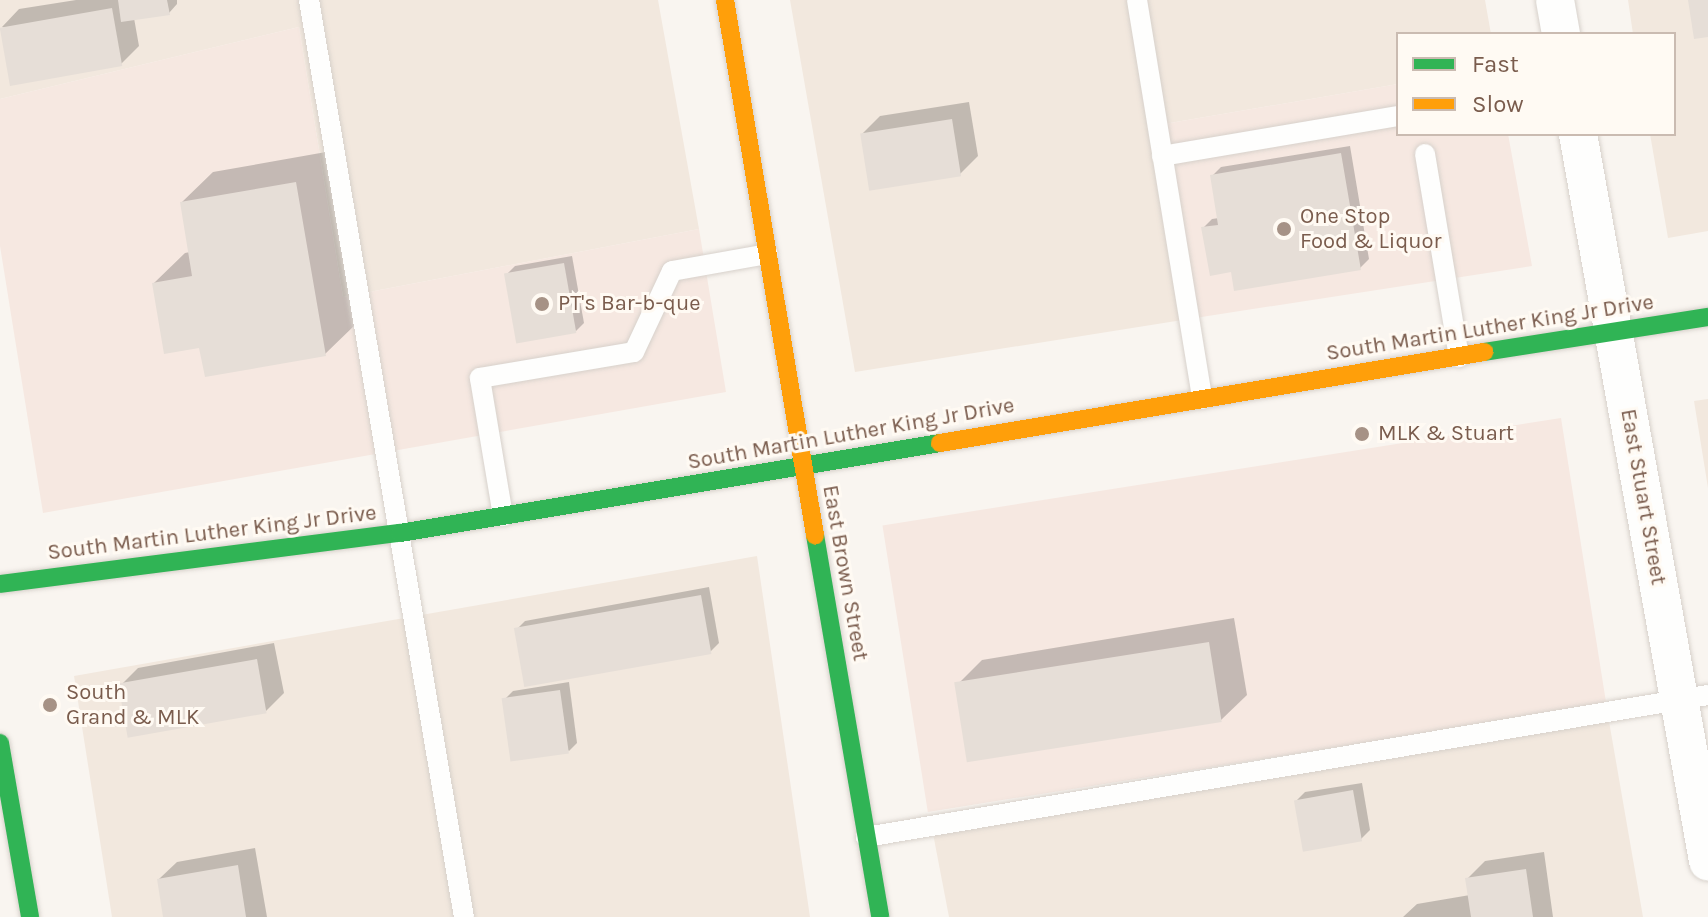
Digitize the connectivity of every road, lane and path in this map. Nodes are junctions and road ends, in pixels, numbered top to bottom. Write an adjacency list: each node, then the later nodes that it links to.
1 (309, 0): 17 (lane)
2 (725, 0): 10 (street, East Brown Street)
3 (1137, 0): 9 (lane)
4 (1555, 0): 5 (street)
5 (1561, 32)
6 (1396, 116): 9 (lane)
7 (1578, 136): 12 (street, East Stuart Street)
8 (1425, 154): 13 (lane)
9 (1162, 156): 14 (lane)
10 (767, 254): 15 (street, East Brown Street); 16 (lane)
11 (1708, 317): 12 (street, South Martin Luther King Jr Drive)
12 (1613, 330): 13 (street, South Martin Luther King Jr Drive); 19 (street, East Stuart Street)
13 (1459, 357): 14 (street, South Martin Luther King Jr Drive)
14 (1202, 399): 15 (street, South Martin Luther King Jr Drive)
15 (803, 468): 16 (street, South Martin Luther King Jr Drive); 21 (street, East Brown Street)
16 (503, 516): 17 (street, South Martin Luther King Jr Drive)
17 (400, 533): 18 (street, South Martin Luther King Jr Drive); 24 (lane)
18 (0, 584)
19 (1694, 698): 21 (lane); 22 (street, East Stuart Street)
20 (0, 743): 23 (street)
21 (866, 837): 25 (street, East Brown Street)
22 (1708, 861)
23 (30, 917)
24 (464, 917)
25 (880, 917)

